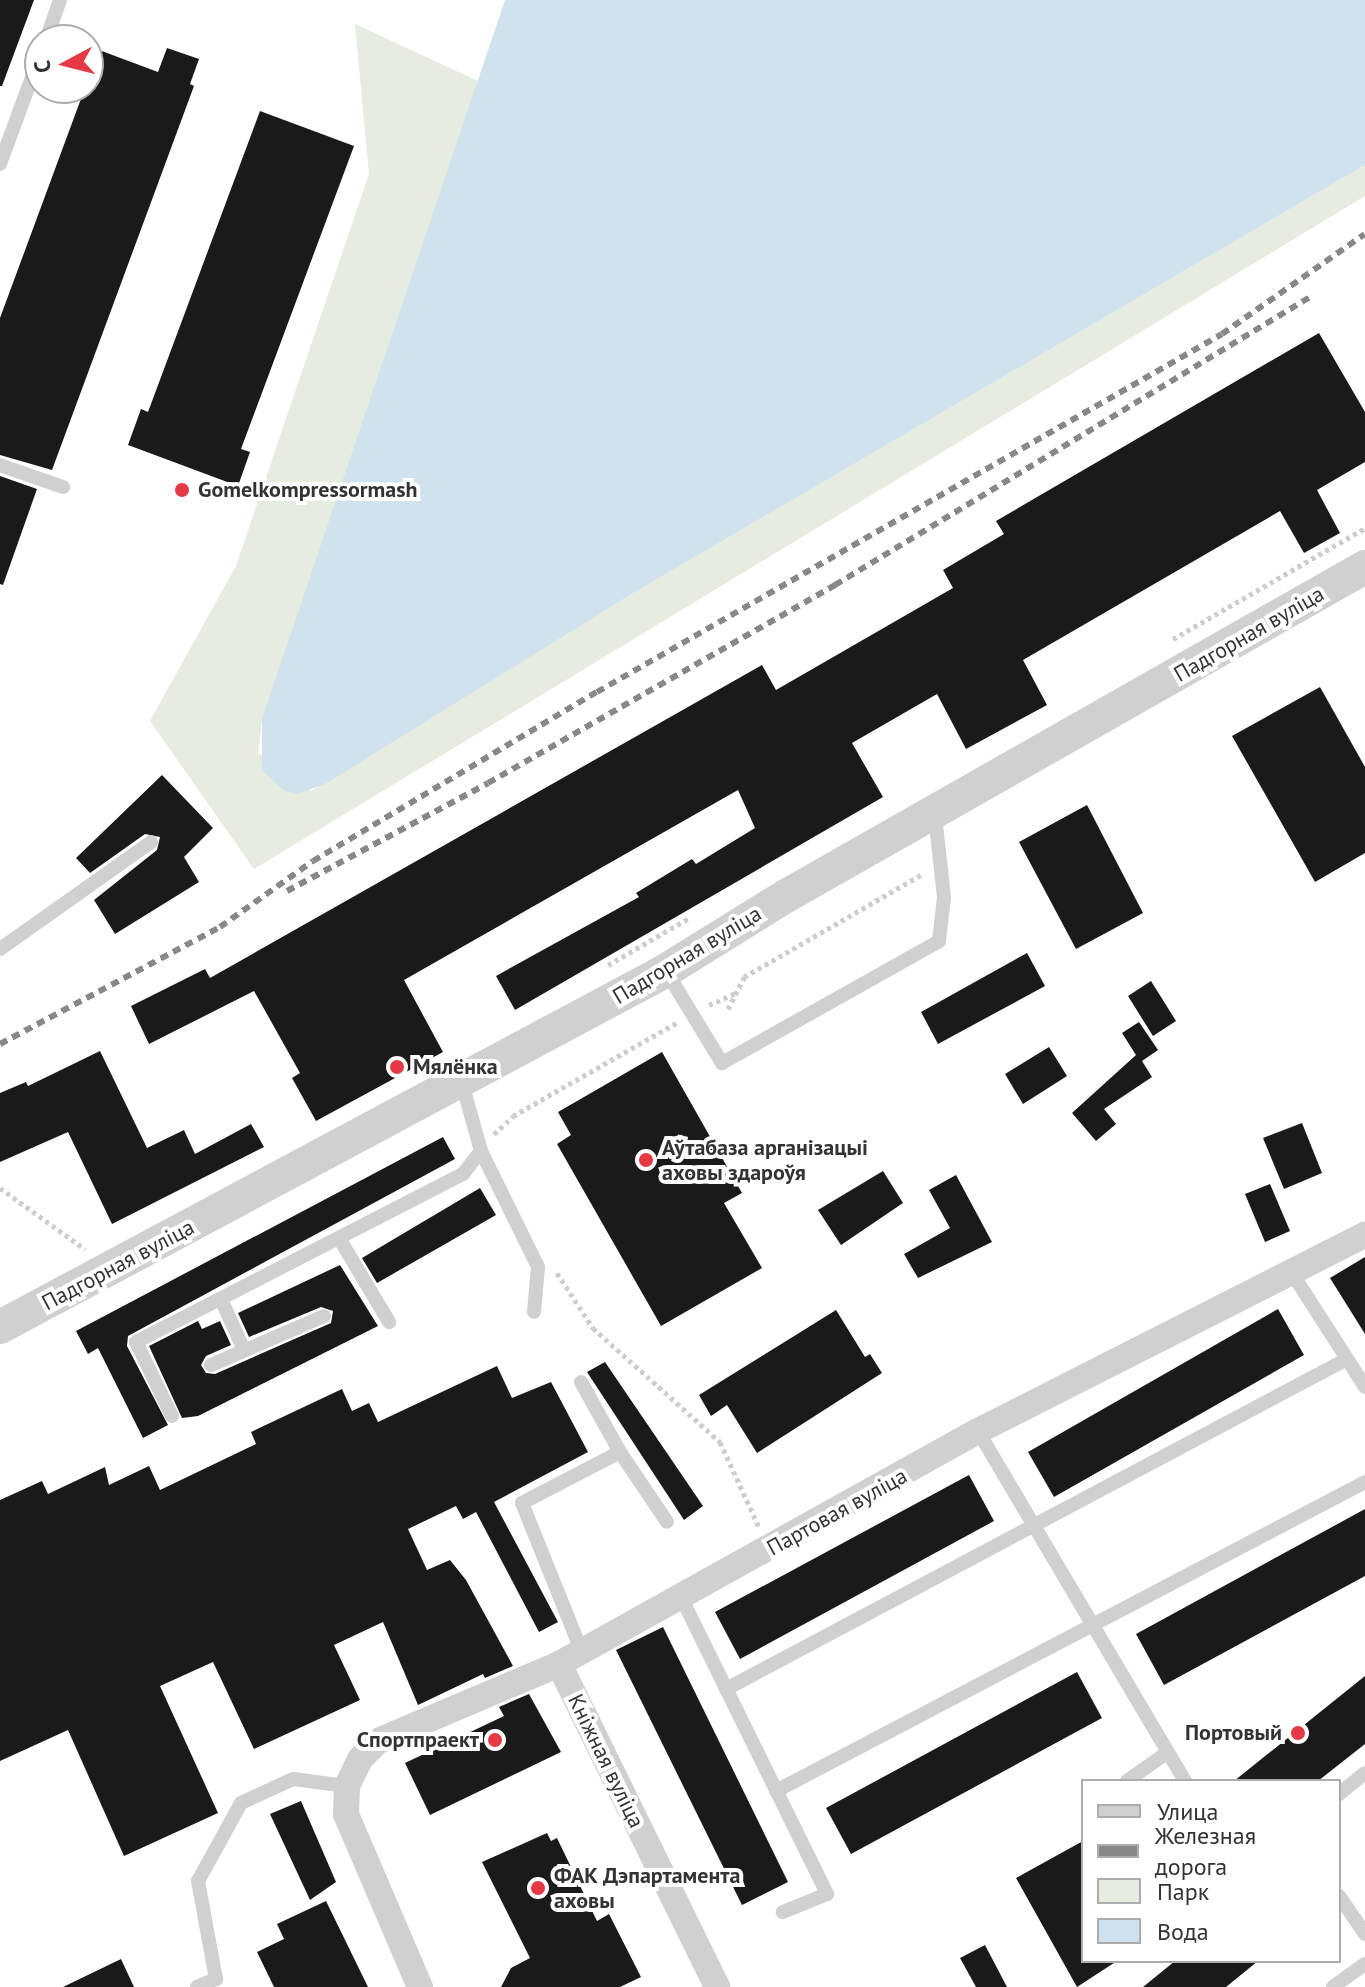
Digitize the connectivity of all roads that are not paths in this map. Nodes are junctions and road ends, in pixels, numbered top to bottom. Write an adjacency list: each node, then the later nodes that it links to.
1 (60, 0): 2 (lane)
2 (52, 24)
3 (24, 99): 4 (lane)
4 (0, 164)
5 (0, 465): 6 (lane)
6 (63, 487)
7 (1365, 567): 8 (street, Падгорная вуліца)
8 (935, 815): 11 (street, Падгорная вуліца); 11 (lane)
9 (151, 842): 10 (lane)
10 (0, 949)
11 (665, 971): 12 (street, Падгорная вуліца)
12 (462, 1083): 13 (lane); 21 (street, Падгорная вуліца)
13 (484, 1145): 15 (lane); 18 (lane)
14 (1365, 1235): 16 (street, Партовая вуліца)
15 (339, 1238): 17 (lane); 20 (lane)
16 (1290, 1270): 23 (lane); 28 (street, Партовая вуліца)
17 (221, 1299): 22 (lane); 27 (lane)
18 (534, 1312)
19 (324, 1316): 22 (lane)
20 (389, 1322)
21 (0, 1327)
22 (244, 1350): 24 (lane)
23 (1347, 1359): 26 (lane); 32 (lane)
24 (211, 1365)
25 (581, 1382): 29 (lane)
26 (1365, 1387)
27 (172, 1416)
28 (978, 1431): 32 (lane); 33 (street, Партовая вуліца)
29 (620, 1452): 31 (lane); 35 (lane)
30 (1365, 1482): 34 (lane)
31 (667, 1522)
32 (1035, 1527): 34 (lane); 36 (lane)
33 (681, 1597): 35 (street, Партовая вуліца); 36 (lane)
34 (1093, 1625): 37 (lane); 42 (lane)
35 (570, 1658): 41 (street, Партовая вуліца); 50 (street, Кніжная вуліца)
36 (726, 1689): 42 (lane)
37 (1168, 1752): 39 (lane); 40 (lane)
38 (1365, 1773): 43 (lane)
39 (1130, 1779)
40 (1184, 1779)
41 (347, 1786): 48 (lane); 49 (street, Партовая вуліца)
42 (776, 1791): 45 (lane)
43 (1341, 1792)
44 (1341, 1899): 46 (lane)
45 (783, 1912)
46 (1365, 1934)
47 (1365, 1964): 51 (lane)
48 (197, 1987)
49 (420, 1987)
50 (717, 1987)
51 (1333, 1987)

